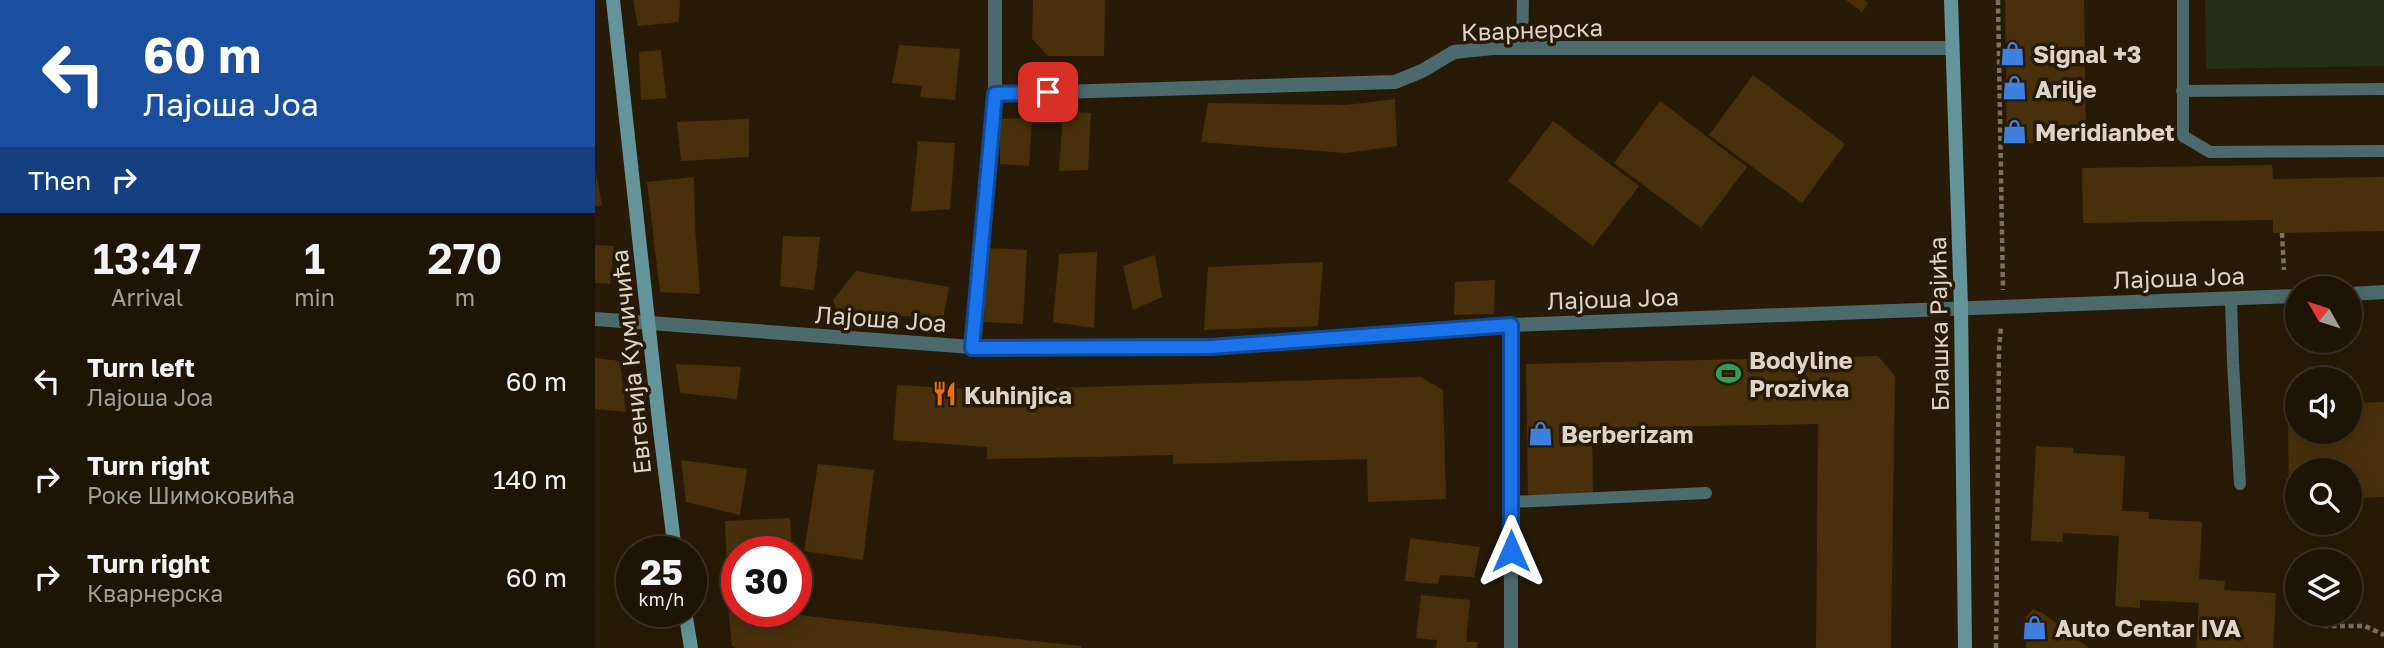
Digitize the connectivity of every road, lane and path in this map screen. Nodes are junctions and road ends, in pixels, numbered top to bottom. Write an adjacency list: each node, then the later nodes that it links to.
1 (613, 0): 20 (street, Евгенија Кумичића)
2 (995, 0): 10 (street)
3 (1524, 0): 6 (lane)
4 (1951, 0): 7 (street, Блашка Рајића)
5 (2183, 0): 9 (lane)
6 (1523, 48): 7 (street, Кварнерска); 10 (street, Кварнерска)
7 (1952, 48): 18 (street, Блашка Рајића)
8 (2384, 89): 9 (lane)
9 (2182, 91): 11 (lane)
10 (995, 94): 22 (street)
11 (2384, 151)
12 (2283, 233): 13 (path)
13 (2284, 270)
14 (2384, 292): 15 (street)
15 (2363, 293)
16 (2285, 297): 17 (street, Лајоша Јоа)
17 (2231, 299): 18 (street, Лајоша Јоа); 23 (lane)
18 (1961, 307): 21 (street, Лајоша Јоа); 32 (street, Блашка Рајића)
19 (595, 319): 20 (street, Лајоша Јоа)
20 (648, 325): 22 (street, Лајоша Јоа); 26 (street, Евгенија Кумичића)
21 (1511, 325): 22 (street, Лајоша Јоа); 25 (street)
22 (972, 348)
23 (2240, 484)
24 (1706, 493): 25 (lane)
25 (1512, 502): 31 (street)
26 (673, 536)
27 (2362, 626): 29 (path)
28 (688, 627): 30 (street)
29 (2384, 635)
30 (691, 648)
31 (1511, 648)
32 (1965, 648)

